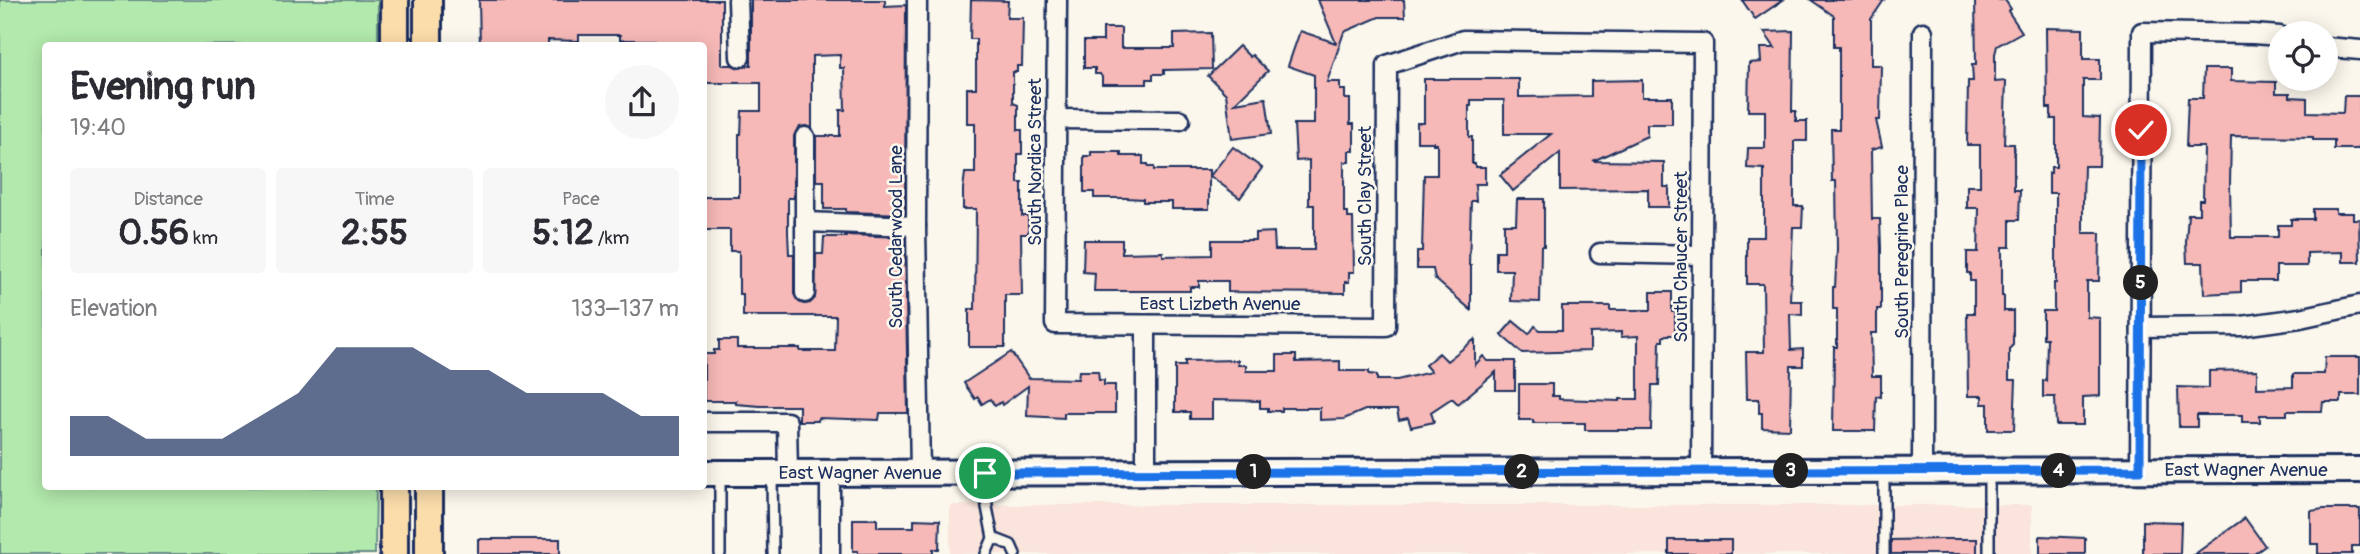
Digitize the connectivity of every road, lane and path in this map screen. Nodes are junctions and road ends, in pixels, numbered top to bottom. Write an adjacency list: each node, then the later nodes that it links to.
1 (395, 0): 8 (main road)
2 (428, 0): 9 (main road)
3 (738, 0): 13 (street)
4 (917, 0): 18 (street, South Cedarwood Lane)
5 (1057, 0): 14 (street, South Nordica Street)
6 (1923, 33): 32 (street, South Peregrine Place)
7 (2268, 35): 26 (street)
8 (395, 42)
9 (428, 42)
10 (1703, 43): 20 (street, South Chaucer Street); 25 (street, South Clay Street)
11 (2338, 48): 12 (street)
12 (2360, 50)
13 (740, 57)
14 (1056, 120): 15 (street); 23 (street, South Nordica Street)
15 (1180, 120)
16 (805, 137): 17 (street)
17 (805, 222): 18 (street); 21 (street)
18 (916, 226): 38 (street, South Cedarwood Lane)
19 (1600, 253): 20 (street)
20 (1702, 255): 30 (street, South Chaucer Street)
21 (805, 293)
22 (2360, 305): 26 (street)
23 (1055, 324): 24 (street, East Lizbeth Avenue)
24 (1146, 325): 25 (street, East Lizbeth Avenue); 34 (street)
25 (1386, 326)
26 (2141, 327): 28 (street)
27 (707, 422): 36 (street)
28 (2140, 470): 29 (street, East Wagner Avenue); 33 (street, East Wagner Avenue)
29 (2360, 470)
30 (1701, 471): 31 (street, East Wagner Avenue); 34 (street, East Wagner Avenue)
31 (1884, 471): 32 (street, East Wagner Avenue); 50 (lane)
32 (1923, 471): 33 (street, East Wagner Avenue)
33 (1989, 471): 51 (lane)
34 (1146, 472): 39 (street, East Wagner Avenue)
35 (712, 473): 36 (street, East Wagner Avenue); 45 (lane)
36 (780, 473): 37 (street, East Wagner Avenue); 46 (lane)
37 (830, 473): 38 (street, East Wagner Avenue); 47 (street)
38 (920, 473): 39 (street, East Wagner Avenue)
39 (985, 473): 42 (lane)
40 (394, 490): 43 (main road)
41 (429, 490): 44 (main road)
42 (993, 538): 48 (lane); 49 (lane)
43 (394, 554)
44 (429, 554)
45 (720, 554)
46 (773, 554)
47 (830, 554)
48 (986, 554)
49 (1016, 554)
50 (1884, 554)
51 (1989, 554)

